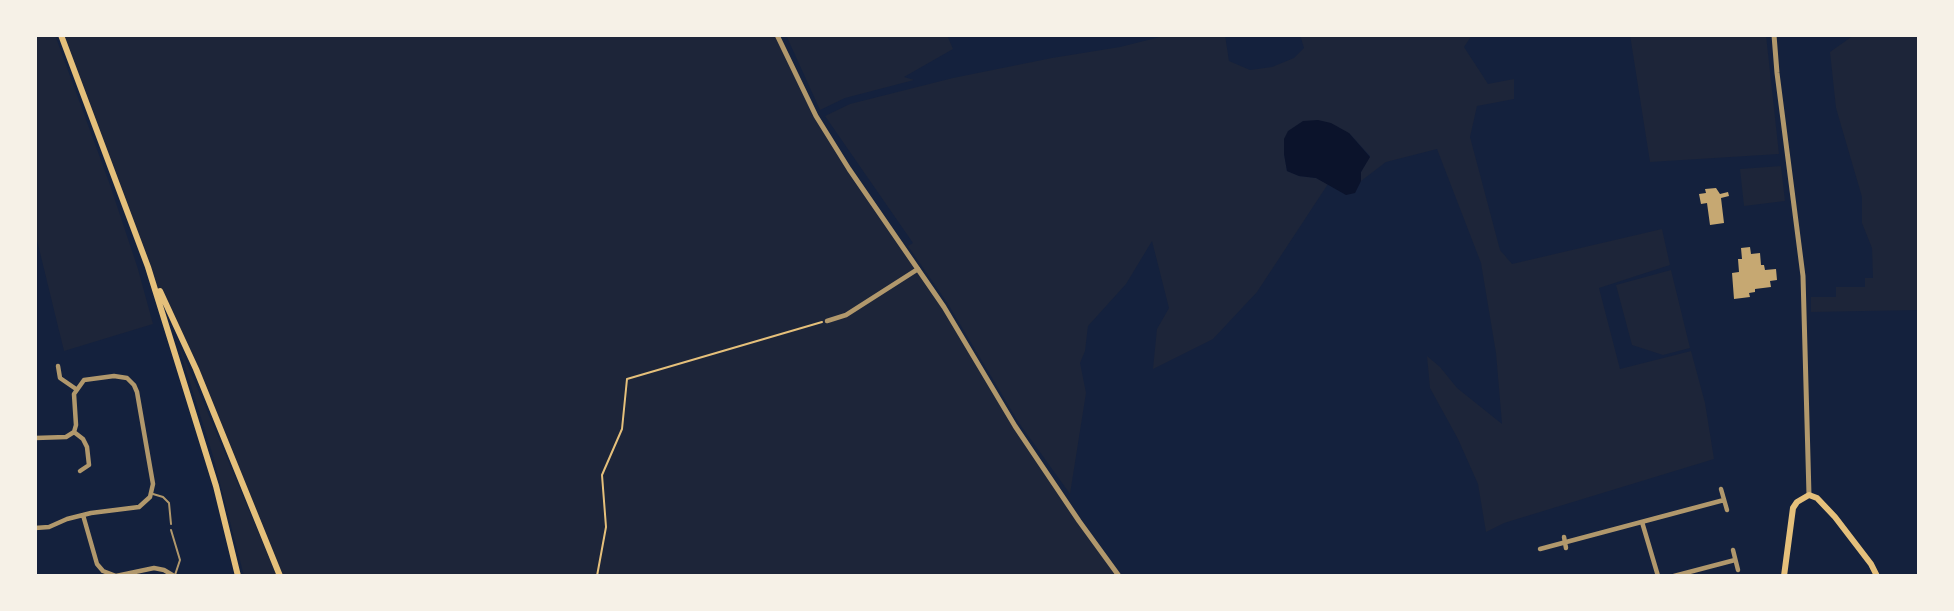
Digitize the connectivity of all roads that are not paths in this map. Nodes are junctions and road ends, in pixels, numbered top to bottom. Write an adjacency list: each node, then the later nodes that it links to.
1 (61, 35): 4 (main road)
2 (777, 35): 5 (street)
3 (1774, 35): 14 (street)
4 (148, 267): 27 (main road); 28 (main road)
5 (918, 269): 6 (street); 29 (street)
6 (827, 321)
7 (56, 364): 8 (street)
8 (76, 389): 9 (street); 13 (street)
9 (74, 432): 10 (street); 11 (street)
10 (35, 438)
11 (80, 471)
12 (1721, 489): 15 (street)
13 (152, 493): 17 (street); 19 (lane)
14 (1809, 495): 32 (main road); 33 (main road)
15 (1724, 500): 16 (street); 18 (street)
16 (1727, 510)
17 (83, 514): 20 (street); 26 (street)
18 (1642, 522): 22 (street); 30 (street)
19 (172, 524)
20 (35, 528)
21 (172, 530): 26 (lane)
22 (1540, 550)
23 (1733, 550): 24 (street)
24 (1735, 560): 25 (street); 31 (street)
25 (1738, 569)
26 (174, 576)
27 (238, 576)
28 (280, 576)
29 (1119, 576)
30 (1658, 576)
31 (1674, 576)
32 (1784, 576)
33 (1877, 576)

